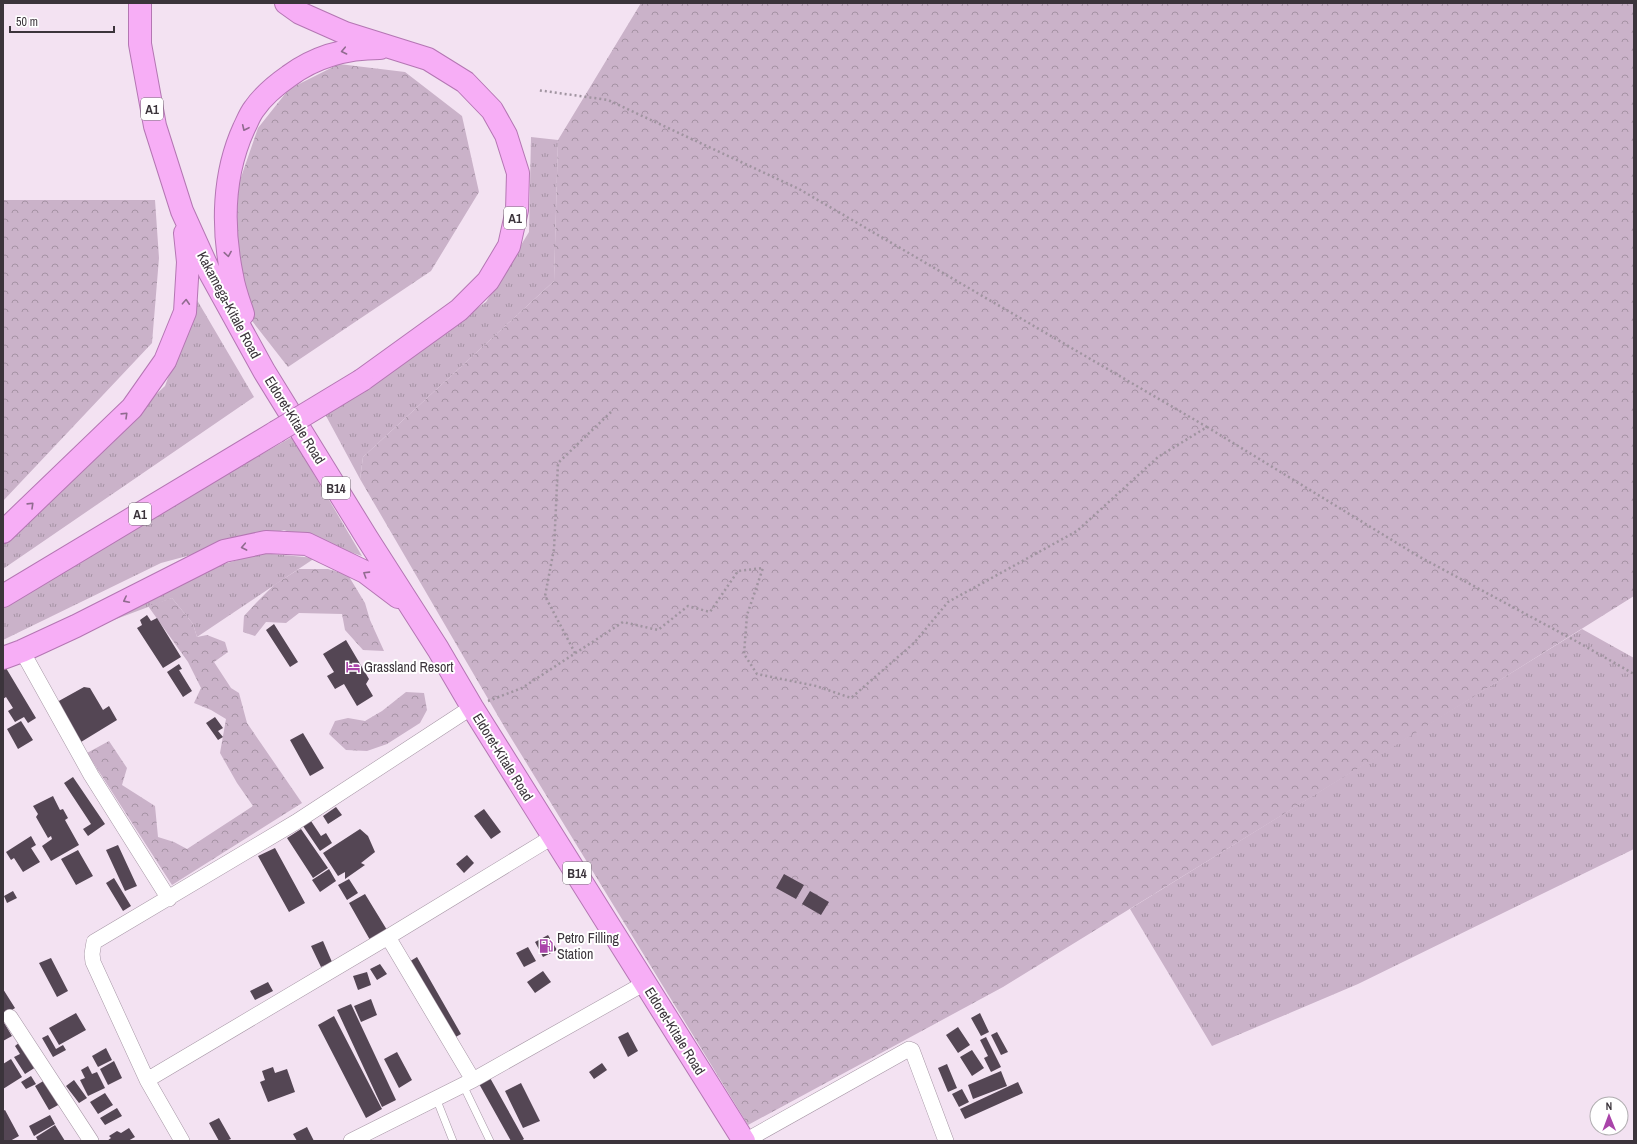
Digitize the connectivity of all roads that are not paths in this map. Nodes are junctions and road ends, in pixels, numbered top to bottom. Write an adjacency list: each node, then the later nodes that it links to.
1 (140, 3): 4 (highway, Kakamega-Kitale Road / A1)
2 (286, 3): 3 (highway, Kakamega-Kitale Road / A1)
3 (397, 48): 5 (highway, Kakamega-Kitale Road / A1, one-way to 5); 7 (highway, Kakamega-Kitale Road / A1, bridge)
4 (182, 211): 5 (highway, Kakamega-Kitale Road / A1); 6 (highway, one-way to 4)
5 (264, 371): 8 (highway, Eldoret-Kitale Road / B14)
6 (3, 532)
7 (3, 596)
8 (409, 605): 9 (highway, one-way to 9); 10 (highway, Eldoret-Kitale Road / B14)
9 (12, 655): 12 (street)
10 (472, 707): 11 (highway, Eldoret-Kitale Road / B14); 12 (street)
11 (554, 836): 13 (street); 14 (highway, Eldoret-Kitale Road / B14)
12 (169, 899): 16 (street)
13 (388, 937): 16 (street); 17 (street)
14 (645, 983): 17 (street); 24 (highway, Eldoret-Kitale Road / B14)
15 (10, 1017): 19 (street)
16 (147, 1080): 20 (street)
17 (468, 1082): 18 (street); 23 (lane)
18 (436, 1098): 21 (street); 22 (lane)
19 (91, 1141)
20 (182, 1141)
21 (351, 1141)
22 (453, 1141)
23 (490, 1141)
24 (745, 1141): 25 (street)
25 (946, 1141)

